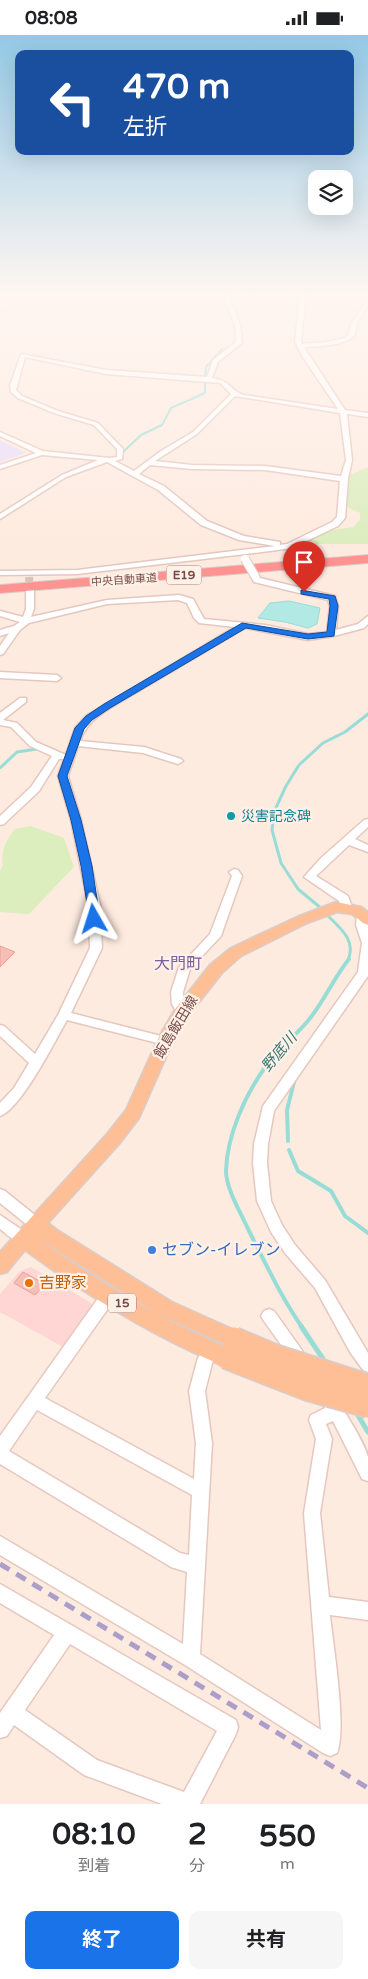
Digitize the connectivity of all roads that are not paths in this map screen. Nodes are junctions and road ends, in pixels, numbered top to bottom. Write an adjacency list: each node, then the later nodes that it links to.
1 (16, 378): 10 (street)
2 (188, 378): 4 (street)
3 (321, 378): 6 (street)
4 (209, 379): 5 (street)
5 (234, 394): 6 (street); 11 (street)
6 (343, 411): 7 (street); 14 (street)
7 (368, 415)
8 (0, 434): 9 (street)
9 (42, 453): 10 (street); 12 (street)
10 (111, 461): 13 (street); 15 (street)
11 (149, 463): 13 (street); 14 (street)
12 (0, 467)
13 (134, 474): 16 (street)
14 (344, 479): 16 (street)
15 (0, 517)
16 (289, 546): 18 (street)
17 (368, 554): 21 (highway, 中央自動車道 / E19)
18 (243, 555): 20 (street); 30 (street, bridge)
19 (368, 559): 22 (highway, 中央自動車道 / E19)
20 (0, 573)
21 (0, 583)
22 (0, 589)
23 (30, 590): 26 (street)
24 (0, 613): 26 (street)
25 (368, 619): 30 (street)
26 (26, 621): 27 (street); 28 (street)
27 (245, 625): 30 (street); 37 (street)
28 (17, 628): 29 (street); 31 (street)
29 (0, 633)
30 (331, 634)
31 (0, 652)
32 (0, 675): 33 (street)
33 (57, 678)
34 (23, 700): 35 (street)
35 (0, 718)
36 (0, 722): 38 (street)
37 (74, 743): 39 (street); 40 (street)
38 (57, 755): 39 (street); 41 (street)
39 (68, 759): 49 (street)
40 (178, 761)
41 (0, 822)
42 (368, 822): 43 (street)
43 (347, 840): 44 (street); 46 (street)
44 (368, 849)
45 (234, 872): 48 (street)
46 (341, 907): 47 (main road); 48 (main road, 飯島飯田線)
47 (366, 917): 61 (street)
48 (182, 1012): 51 (main road, 飯島飯田線)
49 (64, 1015): 51 (street); 52 (street)
50 (0, 1029): 52 (street)
51 (165, 1041): 56 (main road, 飯島飯田線)
52 (36, 1062): 53 (street)
53 (0, 1111)
54 (0, 1195): 56 (street)
55 (0, 1221): 56 (street)
56 (29, 1231): 57 (main road, 飯島飯田線); 58 (main road, 15); 60 (main road, 15)
57 (0, 1266)
58 (109, 1295): 60 (main road, 15); 63 (street)
59 (269, 1316): 65 (street)
60 (223, 1349): 62 (main road, 15, bridge); 64 (main road, 15, bridge); 69 (street)
61 (368, 1365)
62 (368, 1386)
63 (35, 1401): 66 (street); 69 (street)
64 (368, 1406)
65 (336, 1411): 68 (street); 73 (street)
66 (0, 1450)
67 (0, 1455): 71 (street)
68 (368, 1473)
69 (202, 1491): 71 (street)
70 (0, 1545): 76 (street)
71 (196, 1566): 76 (street)
72 (0, 1593): 75 (street)
73 (319, 1605): 74 (street); 76 (street)
74 (368, 1611)
75 (67, 1632): 77 (street); 77 (street)
76 (191, 1659)
77 (12, 1712): 78 (street)
78 (0, 1729)

